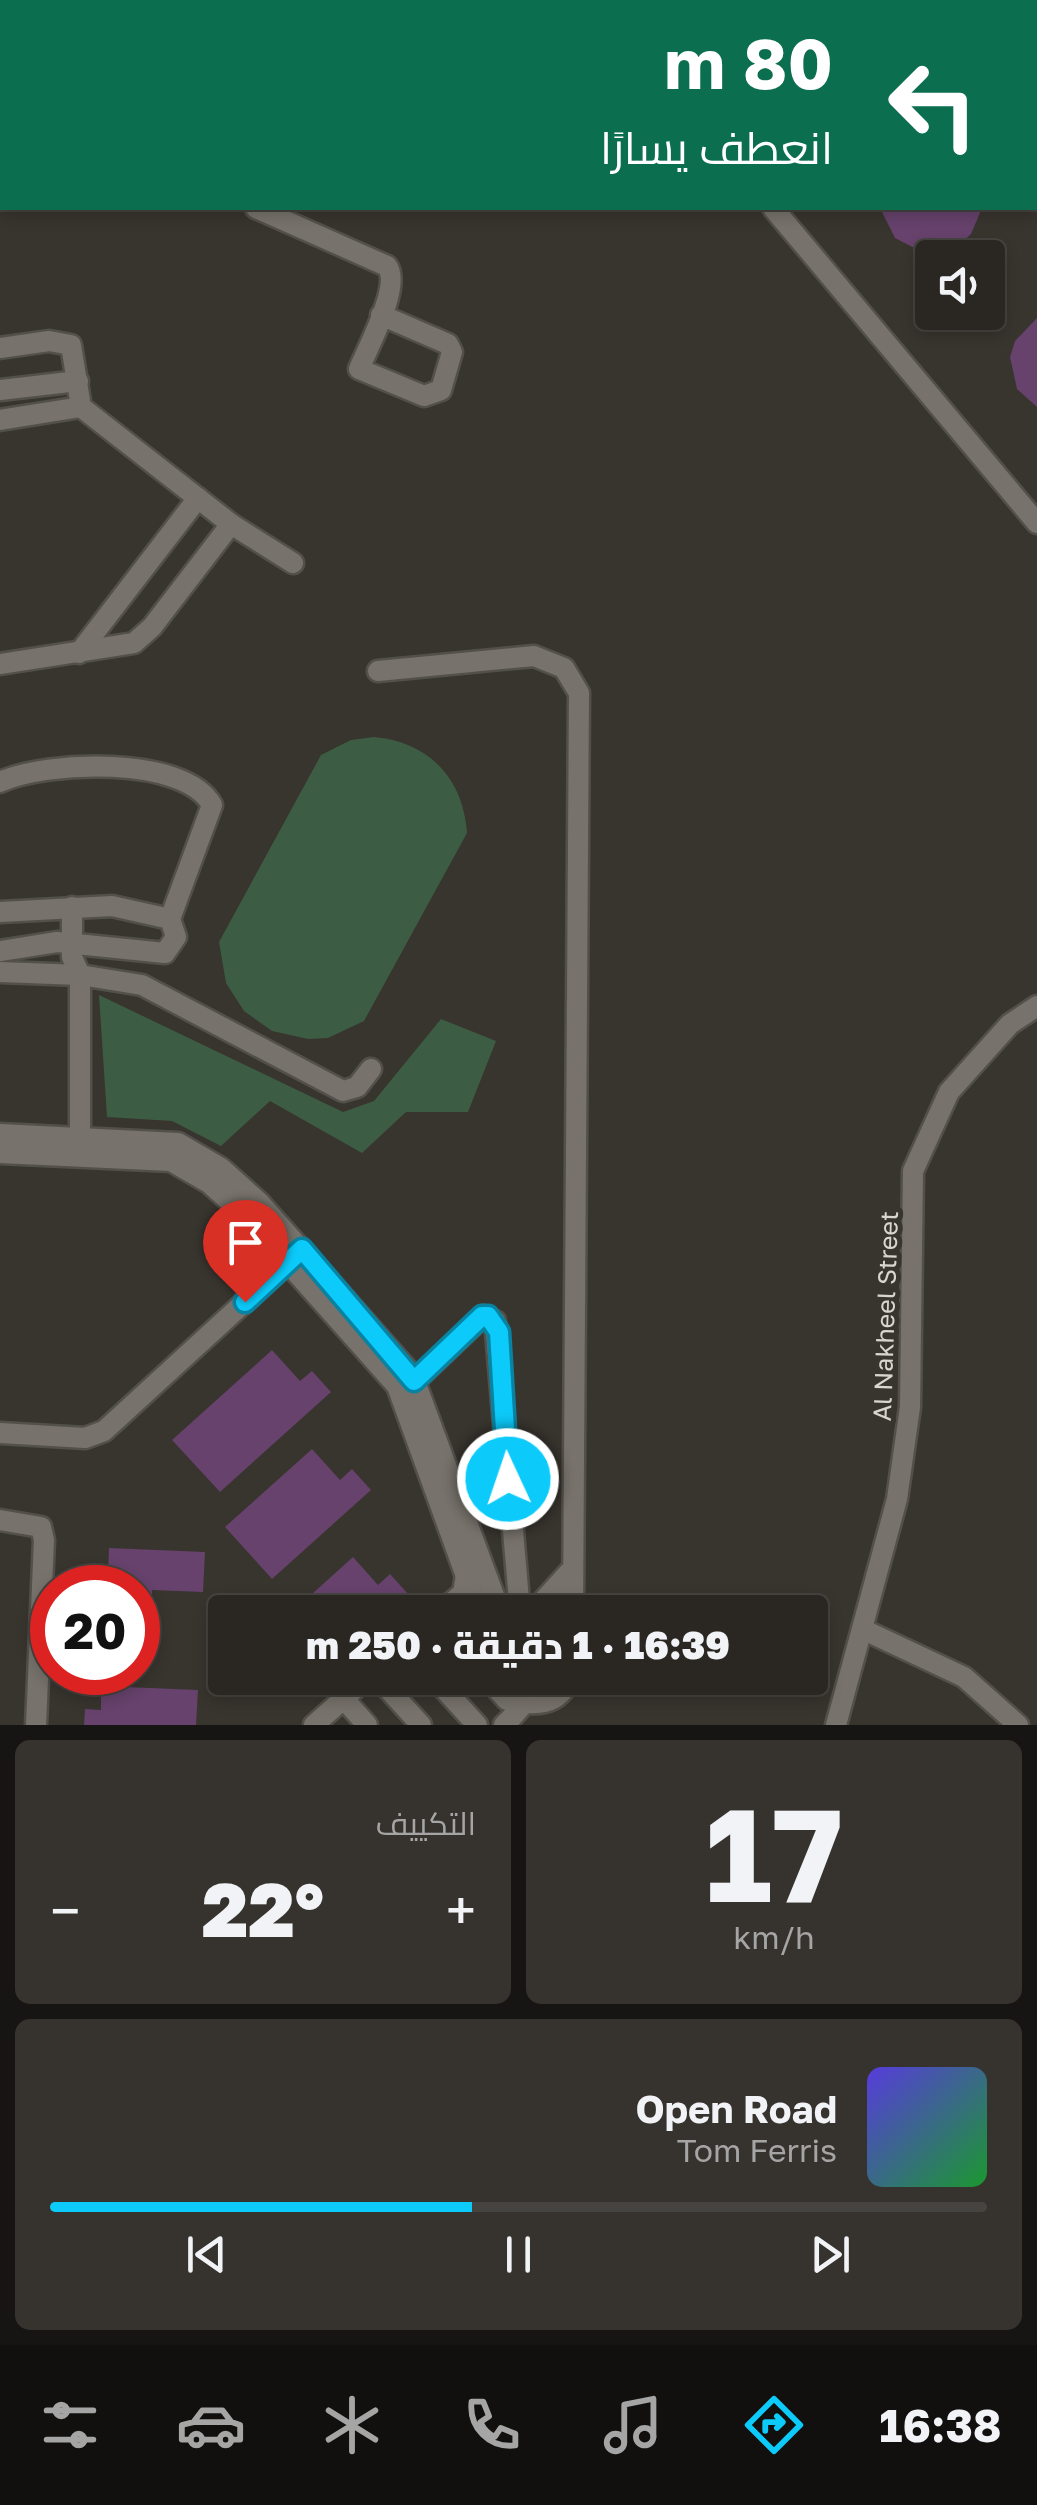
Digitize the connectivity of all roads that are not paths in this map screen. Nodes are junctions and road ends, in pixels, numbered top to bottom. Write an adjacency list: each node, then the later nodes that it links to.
1 (261, 210): 3 (street)
2 (775, 210): 10 (street)
3 (381, 315): 3 (street)
4 (0, 348): 5 (street)
5 (78, 381): 6 (street); 7 (street)
6 (0, 390)
7 (81, 407): 8 (street); 9 (street)
8 (0, 420)
9 (198, 498): 11 (street); 13 (street)
10 (1037, 523)
11 (231, 524): 12 (street); 13 (street)
12 (293, 563)
13 (79, 653): 14 (street)
14 (0, 664)
15 (378, 671): 33 (street)
16 (0, 782): 19 (street)
17 (2, 906): 18 (street)
18 (81, 907): 19 (street); 20 (street)
19 (170, 919): 20 (street)
20 (80, 943): 21 (street); 23 (street)
21 (0, 952)
22 (0, 972): 23 (street)
23 (80, 975): 25 (street); 27 (street)
24 (1037, 1006): 41 (street, Al Nakheel Street)
25 (372, 1069)
26 (0, 1134): 27 (street)
27 (80, 1137): 29 (street)
28 (0, 1152): 29 (street)
29 (295, 1255): 30 (street); 31 (street); 34 (street)
30 (414, 1381): 37 (street); 38 (street)
31 (0, 1433)
32 (0, 1520): 50 (street)
33 (573, 1568): 39 (street); 40 (street)
34 (466, 1575): 35 (street); 36 (street)
35 (460, 1595)
36 (473, 1595)
37 (494, 1595)
38 (519, 1595)
39 (548, 1595)
40 (572, 1595)
41 (862, 1629): 56 (street, Al Nakheel Street); 57 (street)
42 (347, 1695): 48 (street)
43 (394, 1695): 53 (street)
44 (450, 1695): 54 (street)
45 (502, 1695): 49 (street)
46 (528, 1695): 49 (street)
47 (559, 1695): 49 (street)
48 (344, 1698): 51 (street); 52 (street)
49 (524, 1704): 55 (street)
50 (36, 1725)
51 (314, 1725)
52 (367, 1725)
53 (421, 1725)
54 (477, 1725)
55 (504, 1725)
56 (836, 1725)
57 (1018, 1725)

